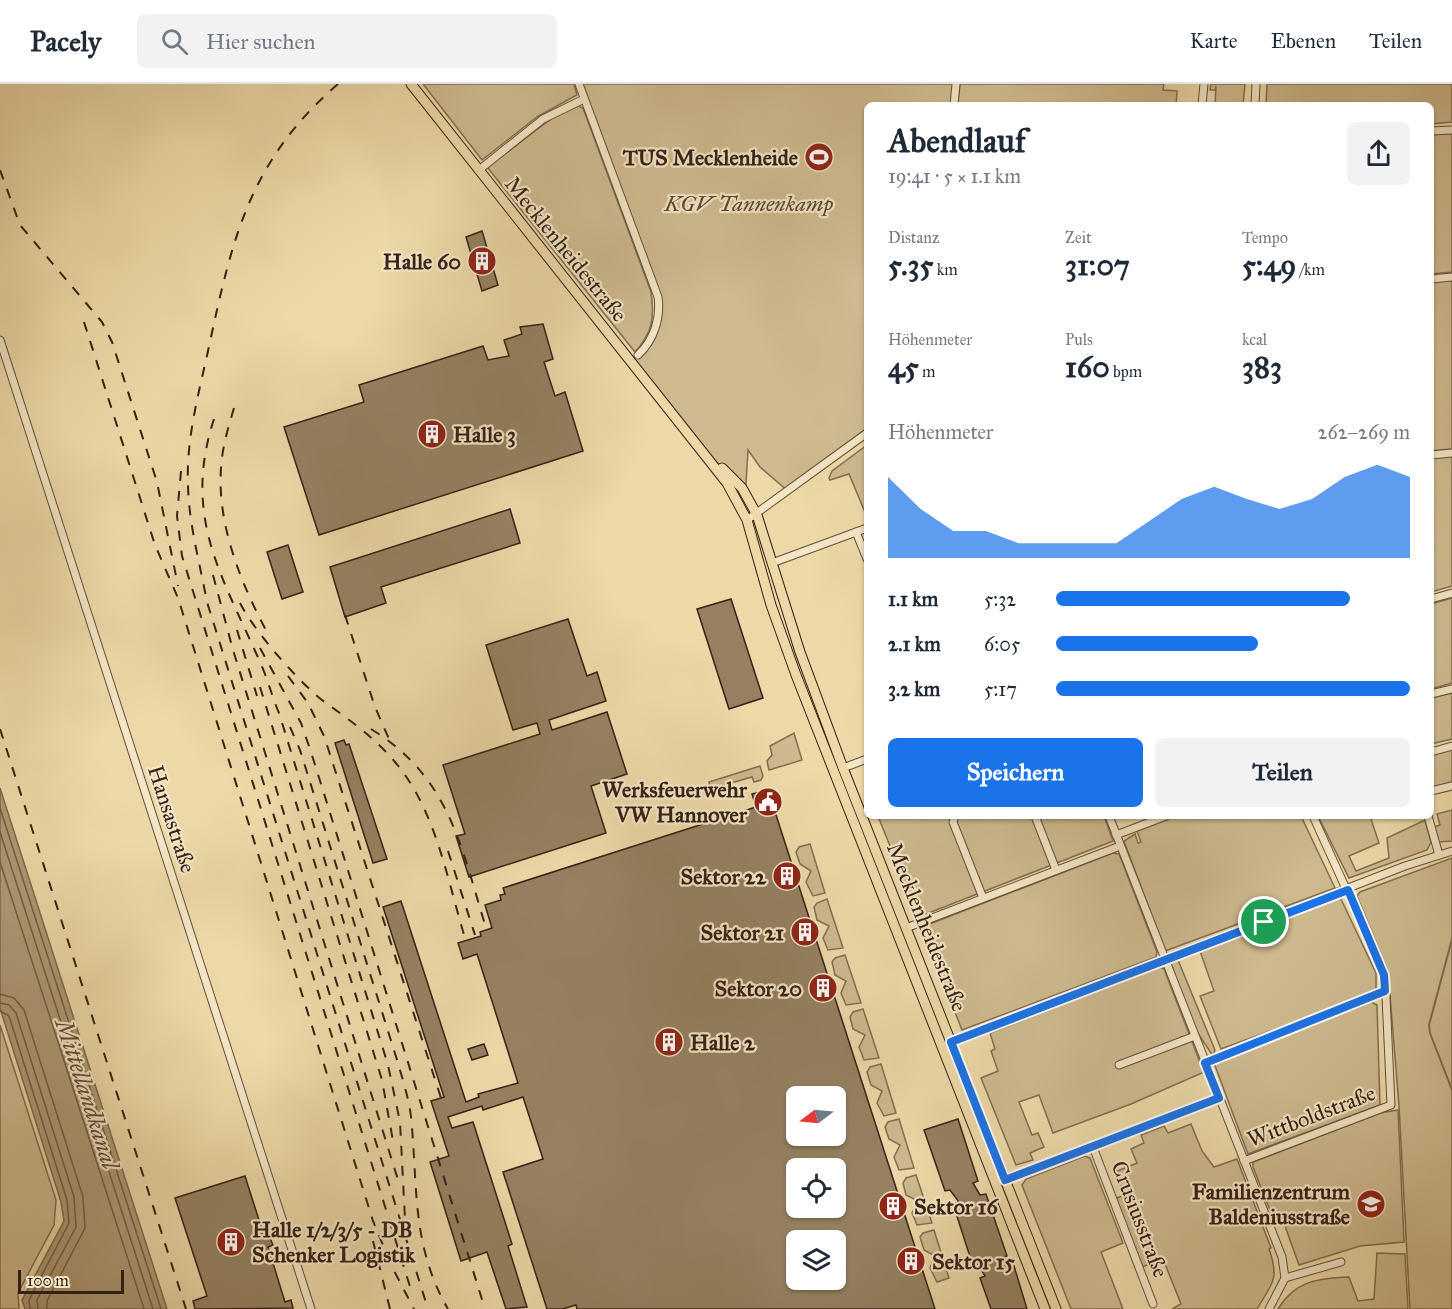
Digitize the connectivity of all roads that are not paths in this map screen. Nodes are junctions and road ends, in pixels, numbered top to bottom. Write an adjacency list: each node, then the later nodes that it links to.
1 (579, 84): 6 (street)
2 (956, 84): 7 (street)
3 (1204, 84): 8 (street)
4 (1256, 84): 9 (street)
5 (415, 86): 12 (main road, Mecklenheidestraße)
6 (584, 99): 12 (street); 16 (street)
7 (954, 102)
8 (1202, 102)
9 (1255, 102)
10 (1452, 130): 11 (street)
11 (1434, 131)
12 (478, 170): 18 (main road, Mecklenheidestraße)
13 (1452, 277): 14 (street)
14 (1434, 279)
15 (0, 340): 67 (street, Hansastraße)
16 (638, 356)
17 (864, 435): 21 (street)
18 (693, 438): 21 (main road, Mecklenheidestraße); 22 (main road, Mecklenheidestraße)
19 (1452, 453): 20 (street)
20 (1434, 455)
21 (757, 515): 22 (street); 26 (main road, Mecklenheidestraße)
22 (747, 520): 29 (main road, Mecklenheidestraße)
23 (864, 529): 24 (street)
24 (856, 532): 25 (street); 26 (street)
25 (864, 552)
26 (772, 563): 30 (main road, Mecklenheidestraße)
27 (1452, 593): 28 (street)
28 (1434, 598)
29 (795, 675): 30 (main road); 37 (main road, Mecklenheidestraße)
30 (812, 685): 36 (main road, Mecklenheidestraße)
31 (1452, 689): 32 (street)
32 (1434, 693)
33 (1452, 746): 34 (street)
34 (1434, 751)
35 (864, 760): 36 (street)
36 (843, 768): 37 (main road); 53 (main road, Mecklenheidestraße)
37 (837, 780): 68 (main road, Mecklenheidestraße)
38 (1452, 786): 39 (street)
39 (1434, 791)
40 (954, 819): 52 (street)
41 (1036, 819): 50 (street)
42 (1110, 819): 46 (street)
43 (1158, 819): 46 (street)
44 (1314, 819): 51 (street)
45 (1429, 819): 49 (street)
46 (1116, 835): 47 (street)
47 (1120, 846): 50 (street); 54 (street)
48 (1452, 851): 49 (street)
49 (1439, 855): 51 (street)
50 (1056, 870): 52 (street)
51 (1348, 890): 54 (street); 55 (street)
52 (983, 898): 53 (street)
53 (906, 928): 57 (main road, Mecklenheidestraße)
54 (1165, 960): 56 (street); 57 (street)
55 (1385, 991): 58 (street); 62 (street, Wittboldstraße)
56 (1195, 1036): 58 (street); 59 (street)
57 (951, 1042): 63 (main road, Mecklenheidestraße)
58 (1205, 1063): 60 (street)
59 (1119, 1065)
60 (1219, 1098): 61 (street); 62 (street)
61 (1093, 1147): 63 (street); 66 (street, Crusiusstraße)
62 (1244, 1161): 65 (street)
63 (1005, 1180): 69 (main road, Mecklenheidestraße)
64 (1341, 1262): 65 (street)
65 (1285, 1278): 70 (street)
66 (1154, 1304)
67 (311, 1309)
68 (1045, 1309)
69 (1056, 1309)
70 (1269, 1309)

